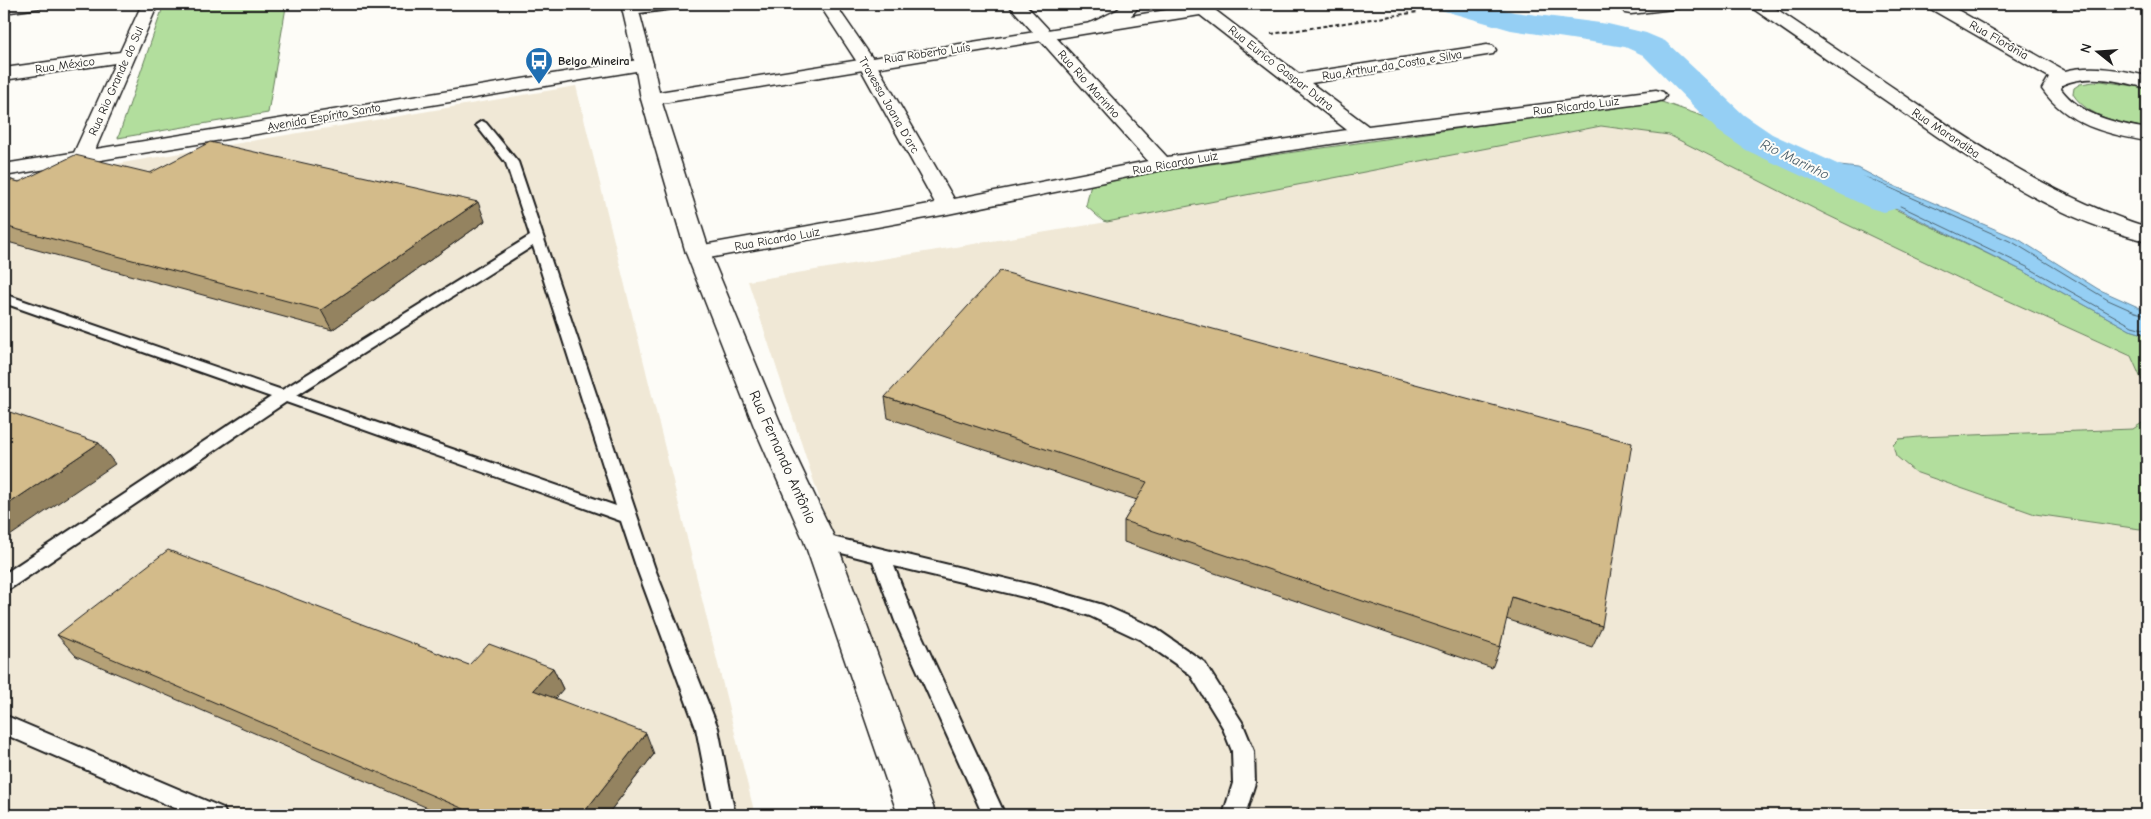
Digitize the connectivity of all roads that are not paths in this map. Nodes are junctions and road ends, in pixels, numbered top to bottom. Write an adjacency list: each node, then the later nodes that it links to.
1 (33, 4): 12 (street)
2 (150, 4): 17 (street, Rua Rio Grande do Sul)
3 (686, 4): 11 (lane)
4 (827, 4): 18 (street, Travessa Joana D'arc)
5 (1016, 4): 15 (street, Rua Rio Marinho)
6 (1133, 4): 14 (street)
7 (1672, 4): 13 (street)
8 (1758, 4): 33 (street, Rua Marandiba)
9 (1935, 4): 21 (street, Rua Florânia)
10 (1201, 6): 14 (street, Rua Roberto Luís); 22 (street, Rua Eurico Gaspar Dutra)
11 (630, 7): 19 (street, Rua Fernando Antônio)
12 (4, 8)
13 (1631, 9)
14 (1095, 27): 15 (street, Rua Roberto Luís)
15 (1045, 35): 18 (street, Rua Roberto Luís); 30 (street, Rua Rio Marinho)
16 (1487, 50): 22 (street, Rua Arthur da Costa e Silva)
17 (127, 56): 20 (street, Rua México); 29 (street, Rua Rio Grande do Sul)
18 (866, 62): 25 (street, Rua Roberto Luís); 32 (street, Travessa Joana D'arc)
19 (644, 64): 25 (street, Rua Fernando Antônio); 29 (street, Avenida Espírito Santo)
20 (4, 74)
21 (2062, 77): 23 (street); 28 (street)
22 (1296, 80): 27 (street, Rua Eurico Gaspar Dutra)
23 (2147, 82)
24 (1656, 96): 27 (street, Rua Ricardo Luiz)
25 (651, 99): 35 (street, Rua Fernando Antônio)
26 (482, 125): 34 (lane)
27 (1364, 133): 30 (street, Rua Ricardo Luiz)
28 (2147, 136)
29 (82, 157): 31 (street, Avenida Espírito Santo)
30 (1162, 164): 32 (street, Rua Ricardo Luiz)
31 (4, 170)
32 (948, 207): 35 (street, Rua Ricardo Luiz)
33 (2147, 234)
34 (537, 238): 37 (lane); 38 (lane)
35 (698, 253): 39 (street, Rua Fernando Antônio)
36 (4, 298): 37 (lane)
37 (284, 396): 38 (lane); 41 (lane)
38 (629, 517): 44 (lane)
39 (820, 541): 40 (lane); 45 (street, Rua Fernando Antônio)
40 (882, 557): 46 (lane); 47 (lane)
41 (4, 583)
42 (4, 724): 43 (lane)
43 (215, 815)
44 (724, 815)
45 (917, 815)
46 (994, 815)
47 (1234, 815)

